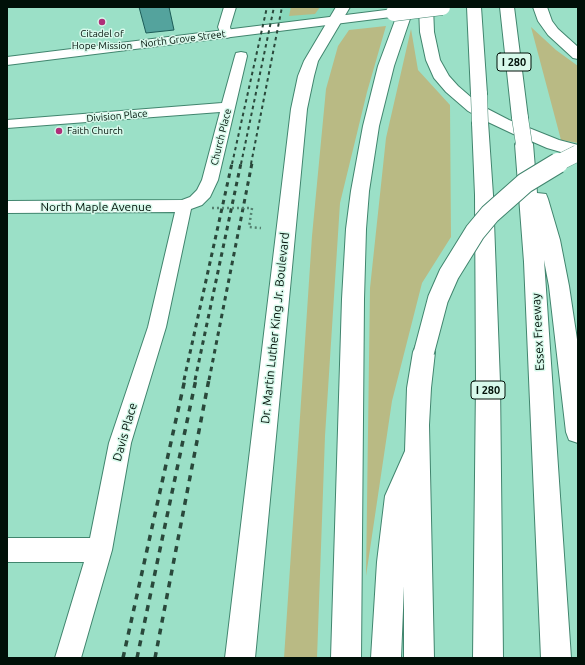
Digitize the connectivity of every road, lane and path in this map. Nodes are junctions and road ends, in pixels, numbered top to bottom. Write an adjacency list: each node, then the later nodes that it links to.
1 (230, 7): 10 (street)
2 (381, 7): 8 (main road)
3 (426, 7): 17 (main road)
4 (442, 7): 8 (main road, North Grove Street, bridge)
5 (474, 7): 31 (main road, I 280, bridge)
6 (507, 7): 16 (main road, Essex Freeway / I 280, bridge)
7 (540, 7): 11 (main road)
8 (400, 10): 9 (main road, North Grove Street); 28 (main road)
9 (339, 14): 10 (main road, North Grove Street); 27 (main road, Dr. Martin Luther King Jr. Boulevard)
10 (226, 34): 13 (main road, North Grove Street)
11 (578, 55)
12 (241, 56): 14 (street, Church Place)
13 (7, 61)
14 (228, 108): 15 (street, Division Place); 18 (street, Church Place)
15 (7, 124)
16 (524, 144): 22 (main road); 32 (main road, Essex Freeway / I 280)
17 (578, 152): 23 (main road, bridge)
18 (184, 206): 19 (street, North Maple Avenue); 25 (street, Davis Place)
19 (7, 207)
20 (212, 208): 21 (path, bridge)
21 (261, 228)
22 (578, 432)
23 (417, 453): 29 (main road); 30 (main road)
24 (7, 550): 25 (street)
25 (100, 550): 26 (street, Davis Place)
26 (68, 658)
27 (240, 658)
28 (346, 658)
29 (386, 658)
30 (419, 658)
31 (488, 658)
32 (556, 658)

